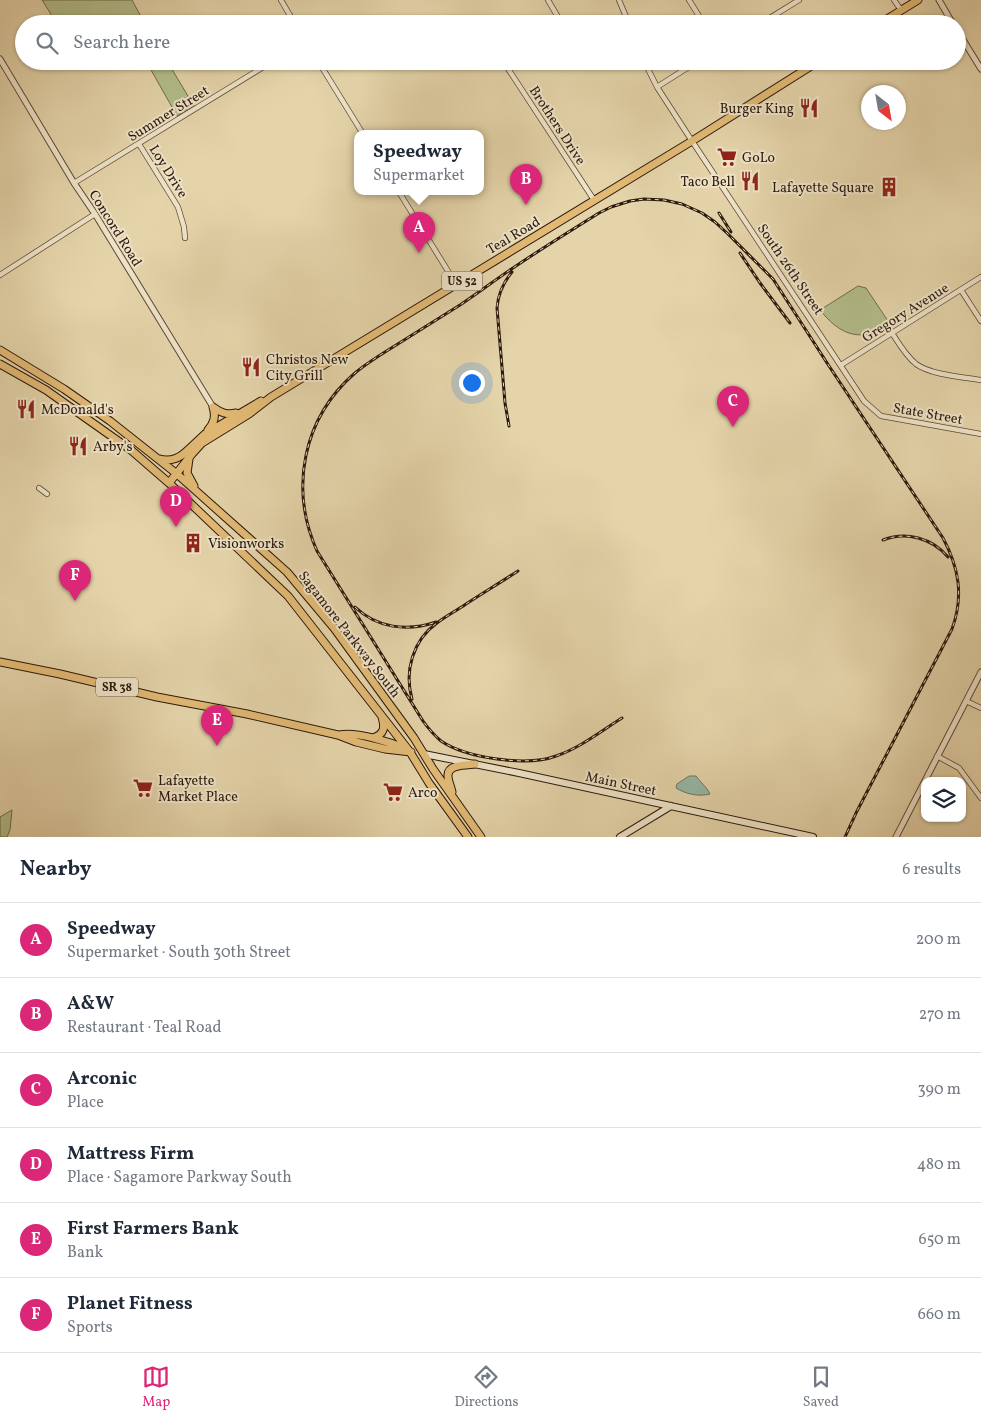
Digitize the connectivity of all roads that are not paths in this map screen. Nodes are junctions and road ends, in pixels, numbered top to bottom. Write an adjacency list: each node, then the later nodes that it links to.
1 (281, 0): 10 (street)
2 (548, 0): 11 (street)
3 (619, 0): 12 (street)
4 (689, 0): 13 (street)
5 (799, 0): 14 (street)
6 (894, 0): 9 (street)
7 (918, 0): 9 (main road)
8 (939, 0): 16 (street)
9 (901, 10): 15 (main road)
10 (290, 15)
11 (557, 15)
12 (625, 15)
13 (698, 15)
14 (775, 15)
15 (893, 15)
16 (948, 15)
17 (966, 45): 19 (street)
18 (0, 59): 30 (street, Concord Road)
19 (981, 69)
20 (258, 70): 29 (street, Summer Street)
21 (324, 70): 27 (street)
22 (509, 70): 32 (street, Brothers Drive)
23 (648, 70): 26 (street, South 26th Street)
24 (684, 70): 26 (street)
25 (805, 70): 28 (main road, Teal Road / US 52)
26 (657, 87): 28 (street, South 26th Street)
27 (361, 130)
28 (692, 141): 32 (main road, Teal Road / US 52); 43 (street, South 26th Street)
29 (139, 144): 30 (street, Summer Street); 34 (street, Loy Drive)
30 (74, 183): 33 (street, Concord Road)
31 (401, 195): 37 (street)
32 (594, 200): 37 (main road, Teal Road / US 52)
33 (95, 214): 35 (street); 46 (street, Concord Road)
34 (185, 238)
35 (0, 275)
36 (981, 277): 38 (street, Gregory Avenue)
37 (456, 284): 45 (main road, Teal Road / US 52)
38 (962, 290): 39 (street); 40 (street, Gregory Avenue)
39 (981, 321)
40 (892, 333): 43 (street, Gregory Avenue); 44 (street)
41 (0, 350): 52 (main road, Sagamore Parkway South)
42 (0, 364): 54 (main road, Sagamore Parkway South)
43 (841, 365): 47 (street, South 26th Street)
44 (981, 380)
45 (271, 397): 48 (main road, Teal Road / US 52); 51 (main road, Teal Road / US 52)
46 (213, 408): 48 (main road); 49 (main road)
47 (872, 408): 50 (street, State Street)
48 (239, 413): 49 (main road, Teal Road / US 52)
49 (205, 434): 51 (main road, Teal Road / US 52)
50 (981, 434)
51 (190, 451): 52 (main road, US 52); 53 (main road, Teal Road / US 52); 57 (main road)
52 (157, 458): 53 (main road, Sagamore Parkway South)
53 (177, 474): 54 (main road, US 52); 57 (main road, Sagamore Parkway South)
54 (169, 483): 62 (main road, Sagamore Parkway South)
55 (39, 488): 56 (street)
56 (47, 494)
57 (202, 496): 66 (main road, Sagamore Parkway South)
58 (0, 662): 63 (main road, SR 38)
59 (981, 672): 60 (street)
60 (966, 701): 61 (street); 67 (street)
61 (981, 708)
62 (379, 712): 64 (main road); 65 (main road, Sagamore Parkway South)
63 (338, 735): 64 (main road, SR 38); 65 (main road, SR 38)
64 (371, 738): 65 (main road, SR 38)
65 (410, 752): 66 (main road, SR 38); 72 (main road, Sagamore Parkway South)
66 (424, 754): 68 (main road, Main Street); 69 (main road, Sagamore Parkway South)
67 (938, 756): 70 (street); 76 (street)
68 (475, 764): 69 (main road); 71 (main road, Main Street)
69 (452, 795): 73 (main road, Sagamore Parkway South)
70 (981, 798)
71 (671, 806): 74 (main road); 75 (main road, Main Street)
72 (468, 837)
73 (481, 837)
74 (620, 837)
75 (813, 837)
76 (896, 837)

